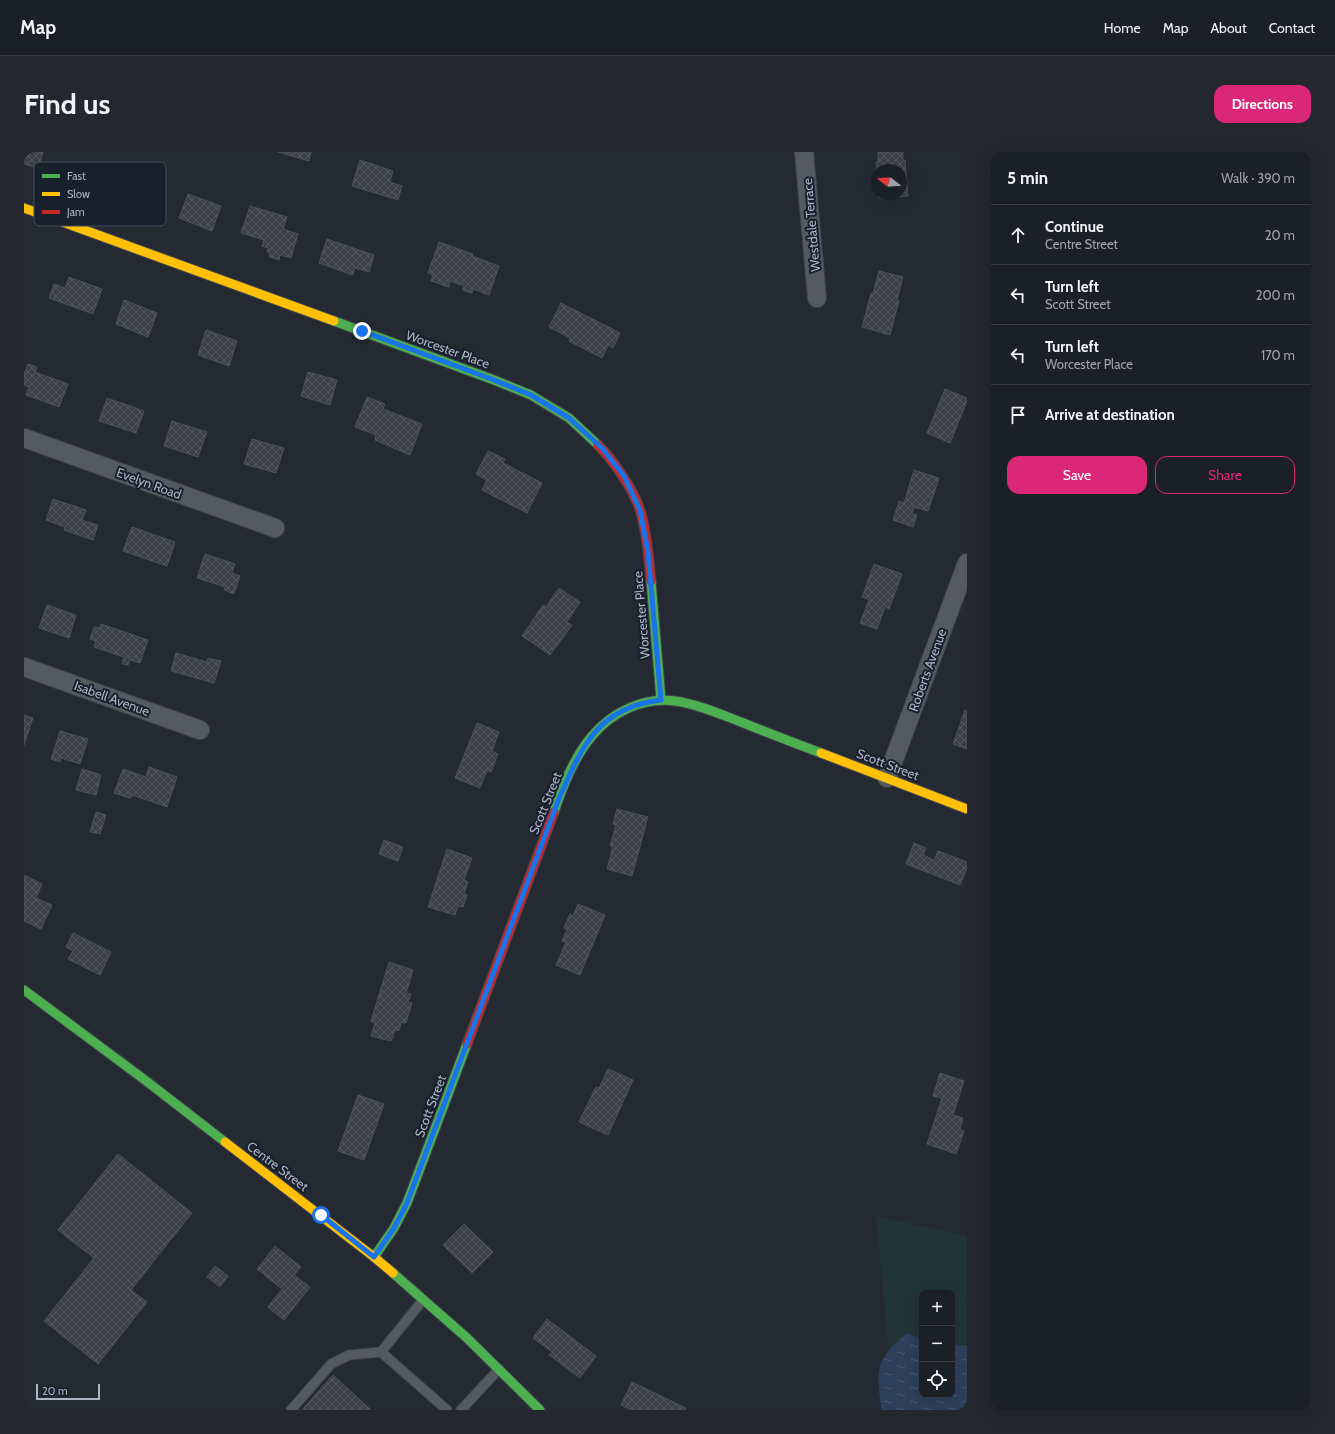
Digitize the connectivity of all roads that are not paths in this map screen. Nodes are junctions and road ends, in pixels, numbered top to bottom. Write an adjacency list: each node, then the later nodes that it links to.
1 (804, 152): 5 (street, Westdale Terrace)
2 (24, 208): 3 (street, Worcester Place)
3 (34, 212)
4 (73, 226): 10 (street, Worcester Place)
5 (817, 298)
6 (24, 438): 7 (street, Evelyn Road)
7 (275, 528)
8 (967, 563): 12 (street, Roberts Avenue)
9 (24, 667): 11 (street, Isabell Avenue)
10 (661, 700): 12 (street, Scott Street); 15 (street, Scott Street)
11 (200, 730)
12 (887, 778): 13 (street, Scott Street)
13 (967, 809)
14 (24, 990): 15 (street, Centre Street)
15 (374, 1257): 16 (street, Centre Street)
16 (423, 1299): 17 (lane); 18 (street, Centre Street)
17 (381, 1352): 19 (lane); 20 (lane)
18 (499, 1368): 21 (lane); 22 (street, Centre Street)
19 (291, 1410)
20 (448, 1410)
21 (461, 1410)
22 (540, 1410)

